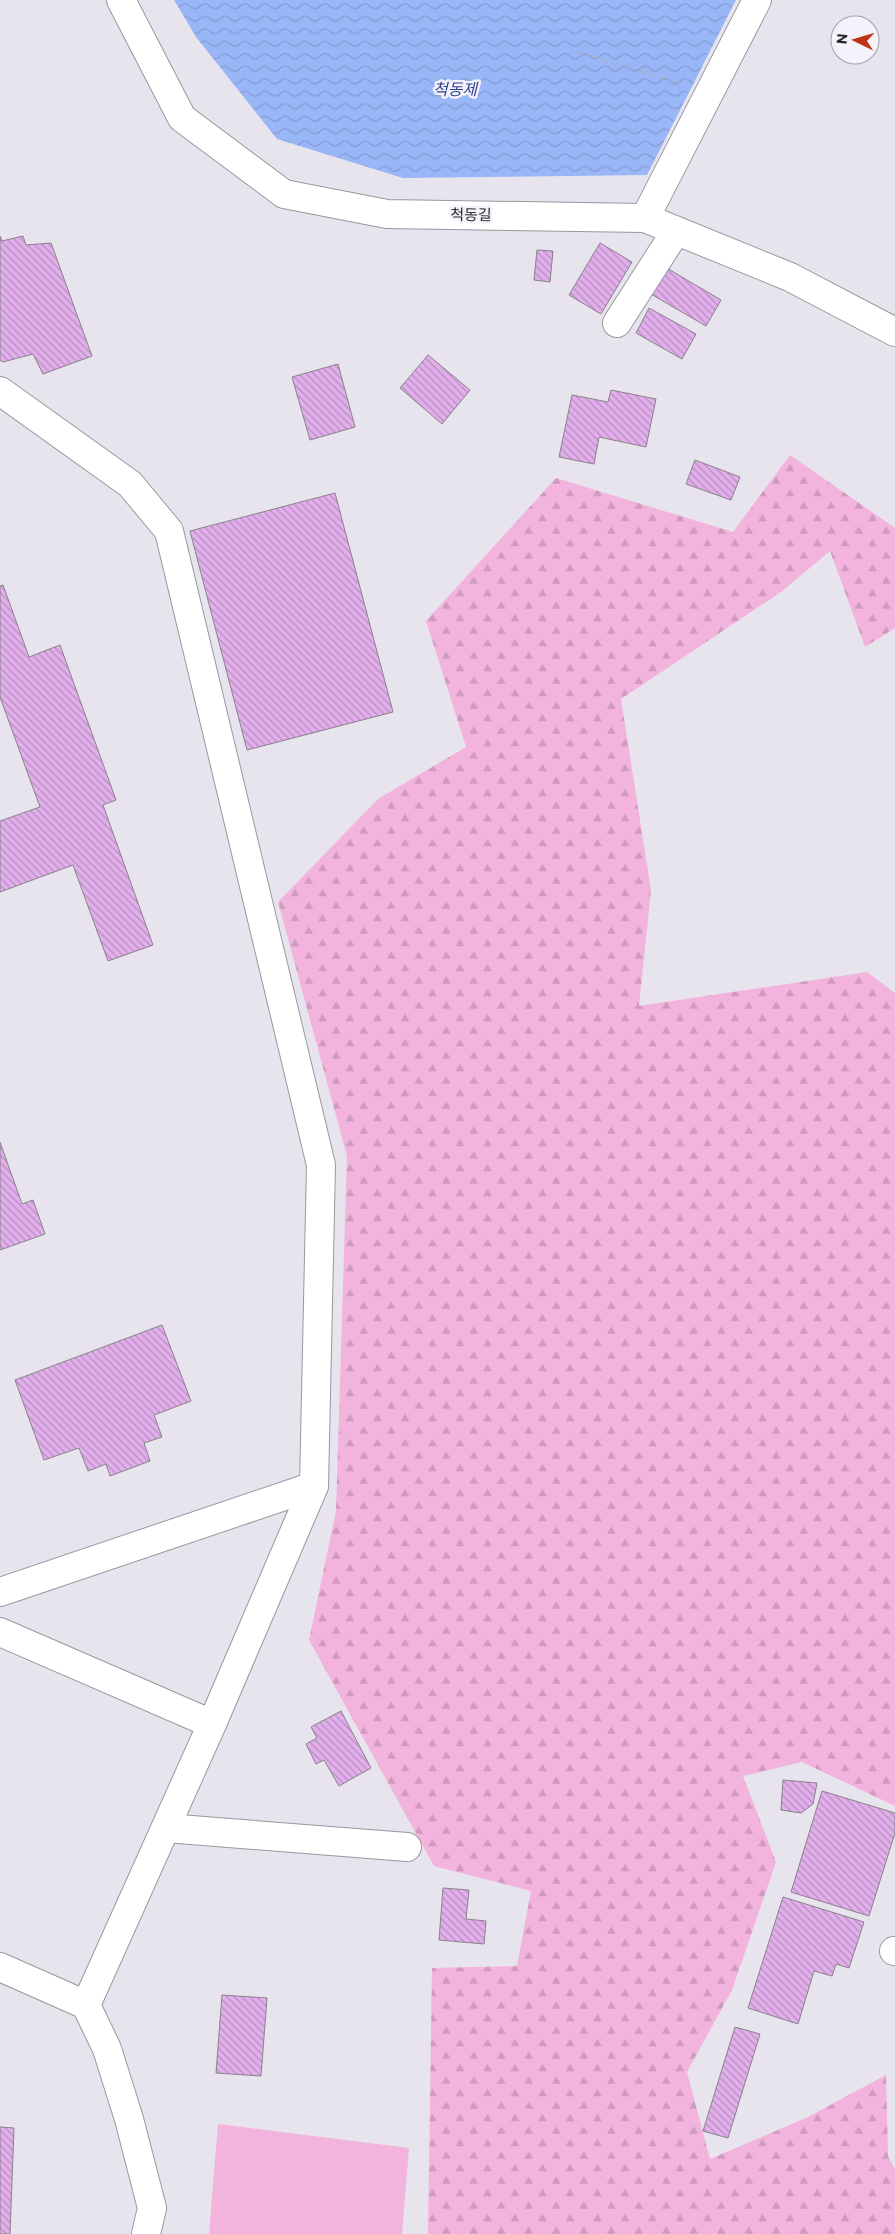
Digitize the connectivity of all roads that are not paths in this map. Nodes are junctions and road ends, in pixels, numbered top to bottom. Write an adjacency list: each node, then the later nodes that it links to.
1 (121, 0): 3 (street, 척동길)
2 (757, 0): 3 (street)
3 (645, 218): 4 (street, 척동길)
4 (676, 231): 5 (street); 6 (street, 척동길)
5 (618, 323)
6 (895, 332)
7 (0, 391): 8 (street)
8 (314, 1486): 9 (street); 11 (street)
9 (0, 1592)
10 (0, 1632): 11 (street)
11 (212, 1724): 12 (street)
12 (166, 1828): 13 (street); 15 (street)
13 (407, 1847)
14 (0, 1967): 15 (street)
15 (86, 2005): 16 (street)
16 (146, 2234)

